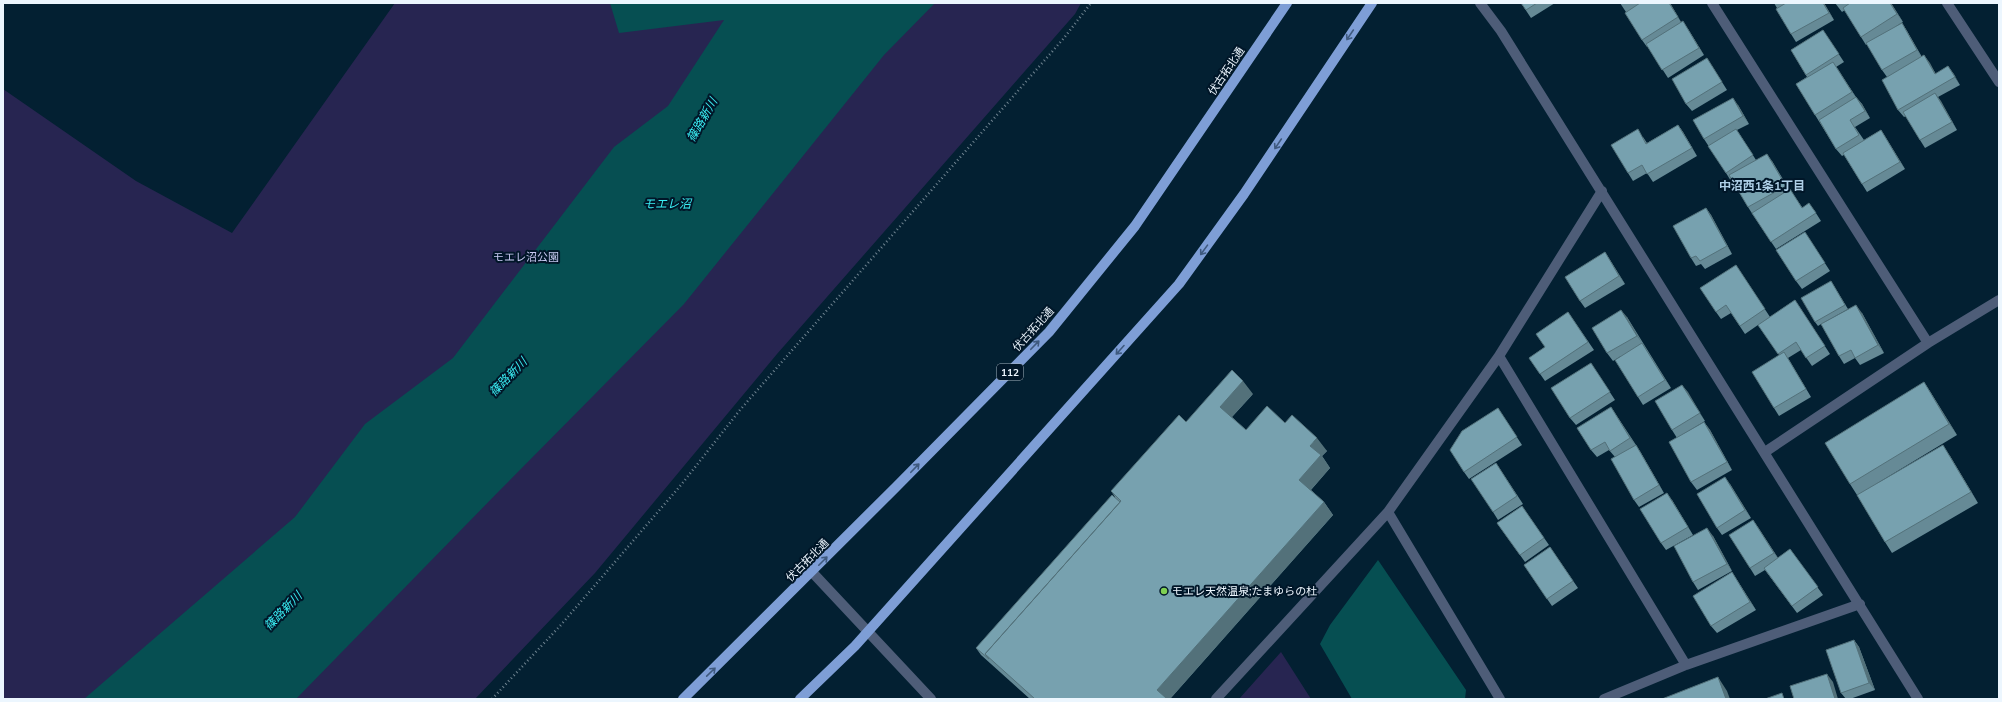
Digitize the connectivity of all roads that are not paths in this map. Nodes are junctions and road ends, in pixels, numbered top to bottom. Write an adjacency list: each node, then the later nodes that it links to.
1 (1287, 3): 13 (main road, 伏古拓北通 / 112, one-way to 1)
2 (1372, 3): 15 (main road, one-way to 15)
3 (1480, 3): 7 (street)
4 (1712, 3): 9 (street)
5 (1947, 3): 6 (street)
6 (1999, 82)
7 (1602, 191): 10 (street); 11 (street)
8 (1999, 300): 9 (street)
9 (1928, 343): 11 (street)
10 (1500, 356): 12 (street); 16 (street)
11 (1765, 452): 14 (street)
12 (1388, 512): 20 (street); 21 (street)
13 (812, 572): 15 (street); 17 (main road, 伏古拓北通 / 112, one-way to 13)
14 (1860, 604): 16 (street); 23 (street)
15 (868, 631): 18 (main road); 19 (street)
16 (1686, 665): 22 (street)
17 (683, 699)
18 (800, 699)
19 (931, 699)
20 (1216, 699)
21 (1500, 699)
22 (1604, 699)
23 (1918, 699)

